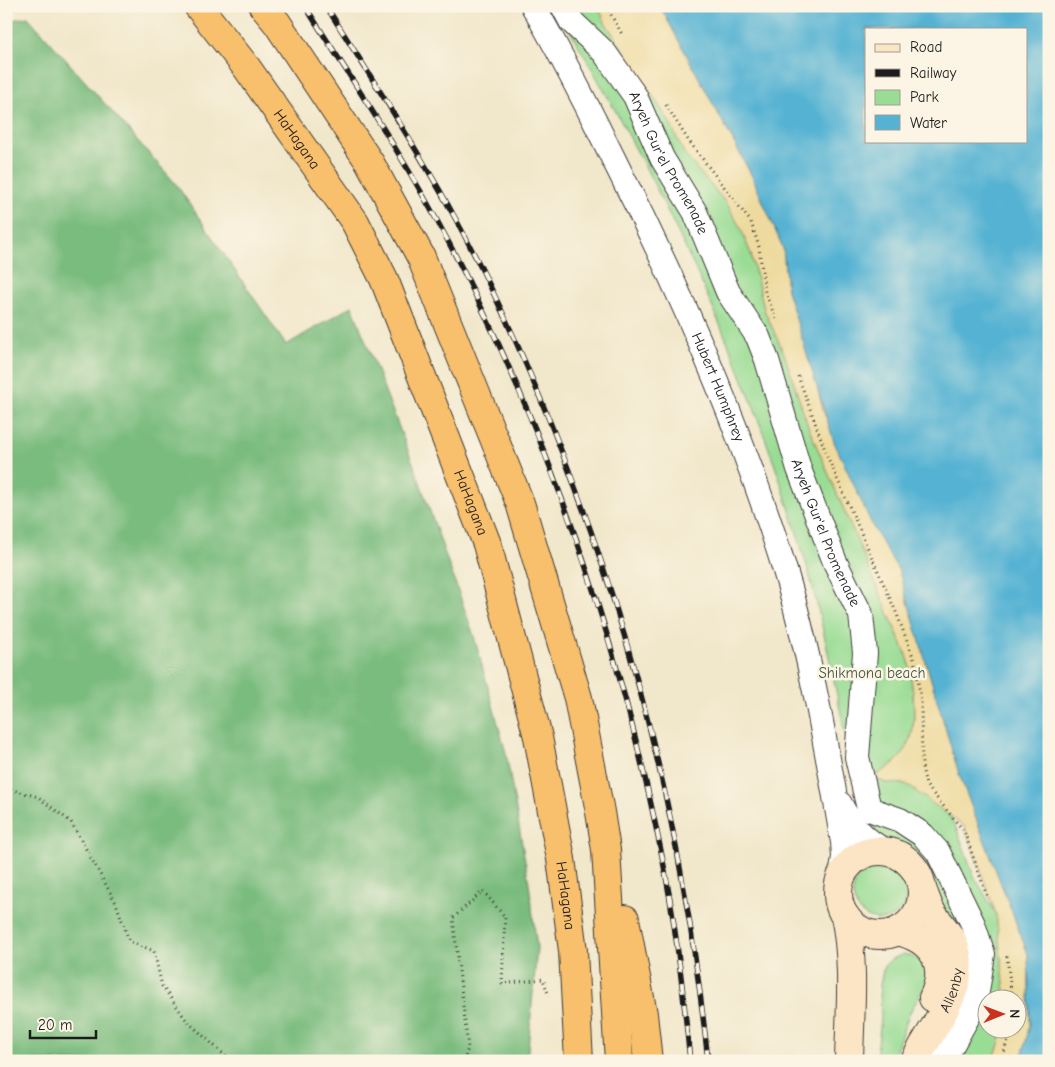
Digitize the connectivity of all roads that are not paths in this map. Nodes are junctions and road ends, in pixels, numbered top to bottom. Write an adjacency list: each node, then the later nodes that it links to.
1 (198, 6): 12 (highway, HaHagana)
2 (263, 6): 6 (highway)
3 (533, 6): 5 (street, Hubert Humphrey)
4 (563, 6): 18 (street, Aryeh Gur'el Promenade)
5 (834, 794): 7 (street, Hubert Humphrey); 8 (street, Hubert Humphrey)
6 (606, 850): 13 (highway); 14 (highway)
7 (886, 851): 8 (street); 9 (street)
8 (841, 878): 10 (street)
9 (922, 889): 11 (street); 17 (street, Allenby)
10 (845, 916): 11 (street); 15 (street)
11 (893, 933): 15 (street); 16 (street, Allenby)
12 (579, 1061)
13 (619, 1061)
14 (648, 1061)
15 (851, 1061)
16 (905, 1061)
17 (914, 1061)
18 (943, 1061)

